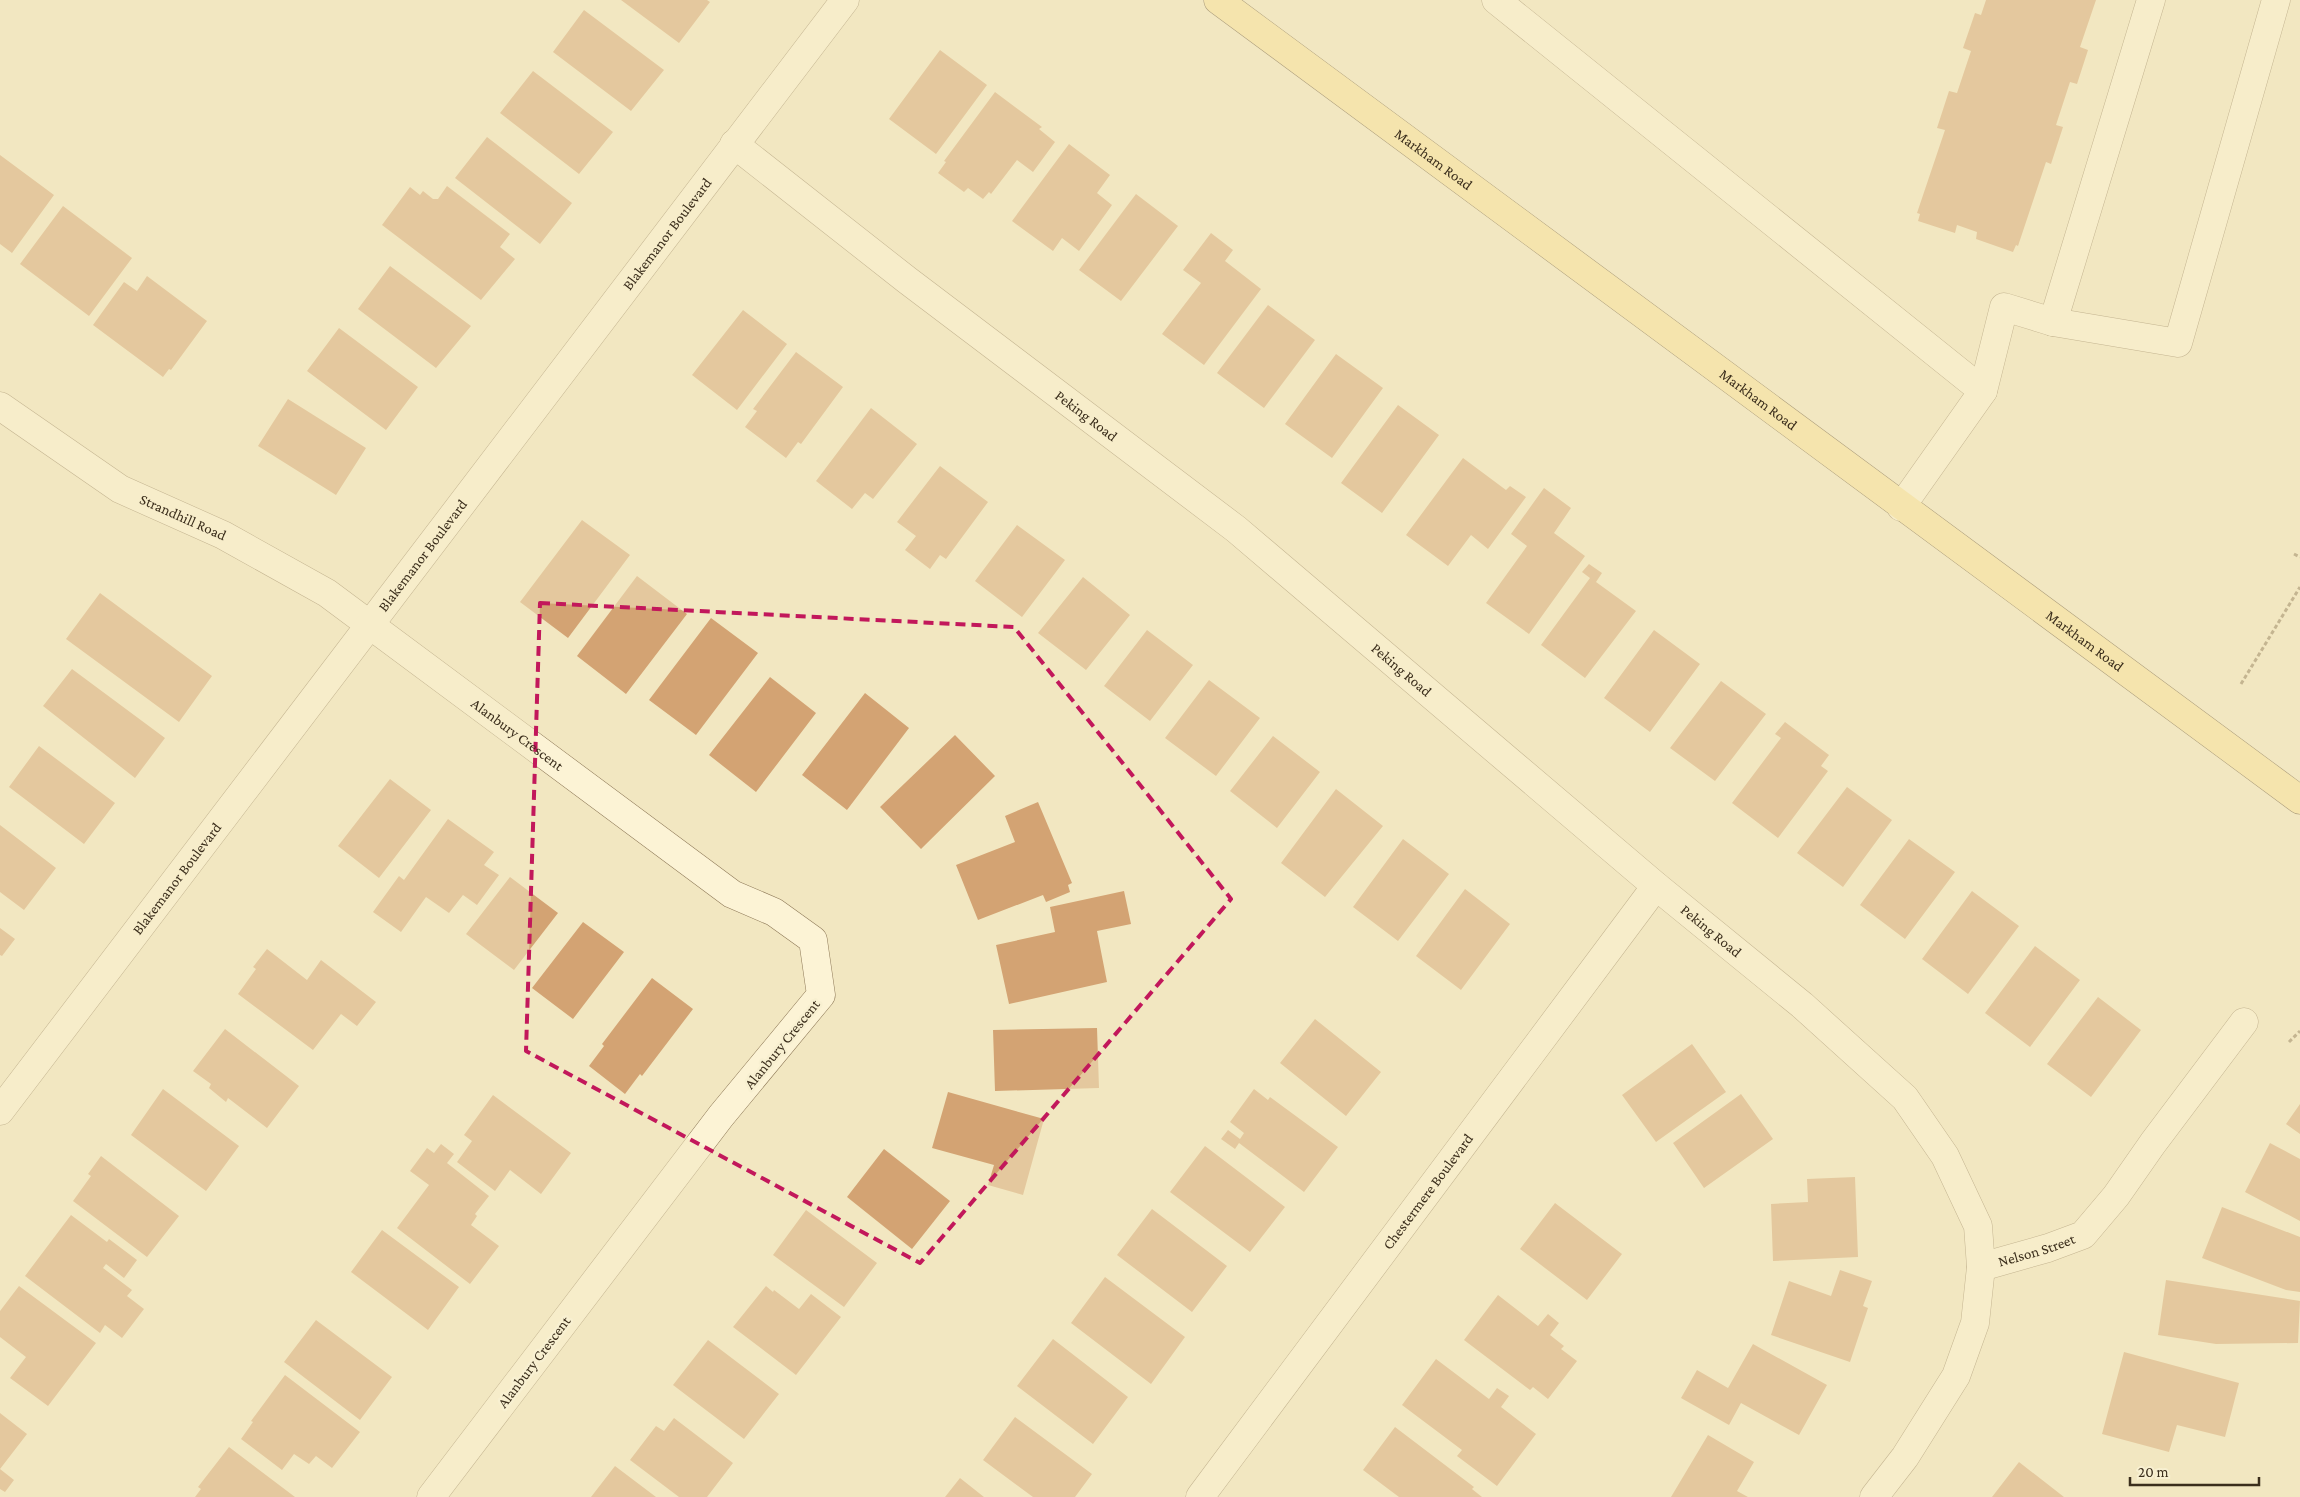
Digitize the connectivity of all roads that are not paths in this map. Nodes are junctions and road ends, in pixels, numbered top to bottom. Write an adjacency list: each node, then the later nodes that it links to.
1 (845, 0): 6 (street, Blakemanor Boulevard)
2 (1218, 0): 10 (main road, Markham Road)
3 (1496, 0): 8 (street)
4 (2151, 0): 7 (street)
5 (2276, 0): 7 (street)
6 (734, 144): 11 (street, Blakemanor Boulevard); 13 (street, Peking Road)
7 (2053, 322): 8 (street)
8 (1983, 392): 10 (street)
9 (0, 406): 11 (street, Strandhill Road)
10 (1901, 507): 12 (main road, Markham Road)
11 (370, 623): 15 (street, Blakemanor Boulevard); 17 (street, Alanbury Crescent)
12 (2300, 800)
13 (1656, 886): 16 (street, Peking Road); 18 (street, Chestermere Boulevard)
14 (2244, 1022): 16 (street, Nelson Street)
15 (0, 1111)
16 (1981, 1267): 19 (street, Nelson Street)
17 (431, 1497)
18 (1200, 1497)
19 (1874, 1497)

